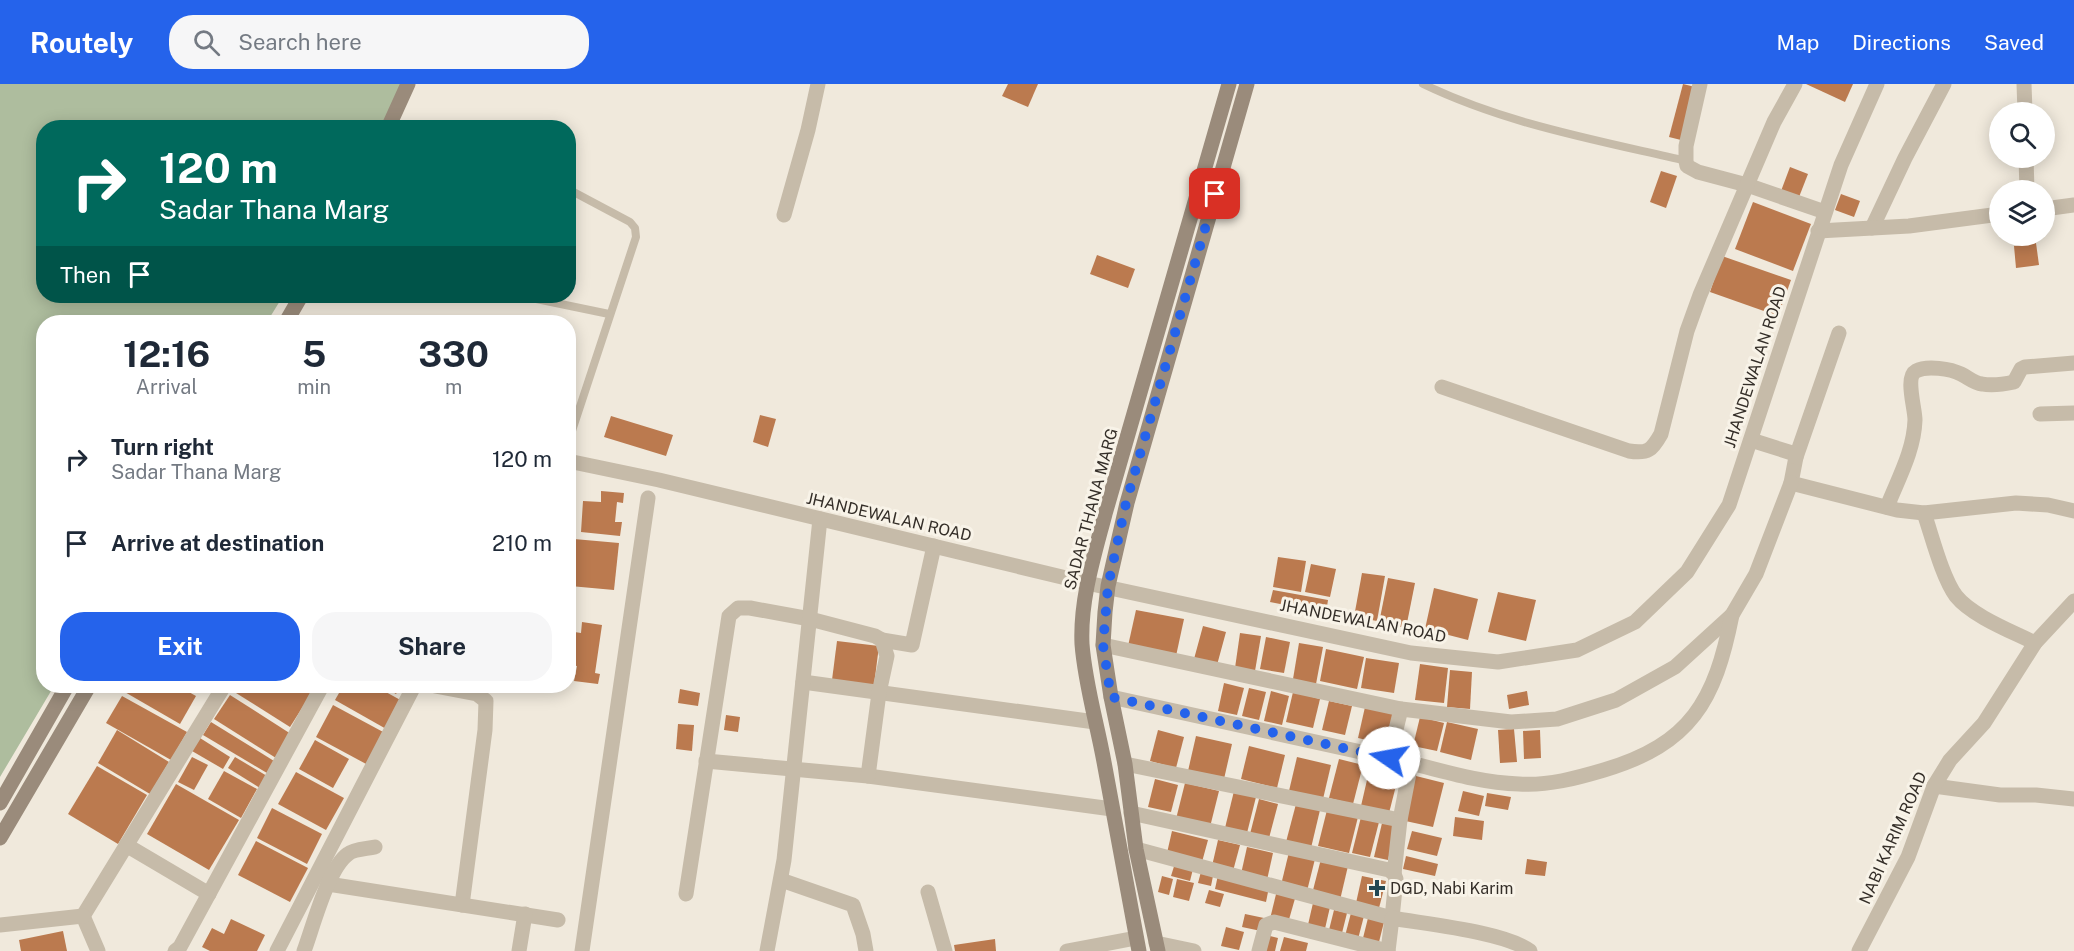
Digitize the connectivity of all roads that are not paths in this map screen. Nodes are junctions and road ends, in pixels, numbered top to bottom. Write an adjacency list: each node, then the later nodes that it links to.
1 (408, 84): 12 (street)
2 (818, 84): 19 (street)
3 (1229, 84): 41 (street, SADAR THANA MARG)
4 (1246, 84): 42 (street, SADAR THANA MARG)
5 (1700, 84): 13 (street)
6 (1795, 84): 14 (street)
7 (1877, 84): 18 (street, JHANDEWALAN ROAD)
8 (1944, 84): 21 (street)
9 (2024, 84): 11 (street)
10 (1426, 85): 13 (lane)
11 (2025, 102)
12 (392, 120)
13 (1686, 161): 14 (street)
14 (1747, 185): 18 (street); 27 (street)
15 (576, 193): 24 (lane)
16 (2074, 206): 17 (street)
17 (2055, 207)
18 (1824, 212): 22 (street, JHANDEWALAN ROAD)
19 (784, 215)
20 (1989, 215): 21 (street)
21 (1872, 228): 22 (street)
22 (1818, 231): 31 (street, JHANDEWALAN ROAD)
23 (556, 303): 24 (lane)
24 (609, 314): 30 (lane)
25 (1839, 333): 32 (street)
26 (2074, 363): 36 (street)
27 (1442, 387)
28 (2074, 413): 29 (street)
29 (2040, 414)
30 (576, 418)
31 (1751, 441): 32 (street); 42 (street, JHANDEWALAN ROAD)
32 (1796, 457): 34 (street)
33 (576, 462): 39 (street, JHANDEWALAN ROAD)
34 (1791, 483): 36 (street); 44 (street)
35 (648, 498): 95 (street)
36 (1887, 507): 38 (street)
37 (2074, 511): 38 (street)
38 (1924, 513): 47 (street)
39 (820, 519): 40 (street, JHANDEWALAN ROAD); 45 (street)
40 (934, 546): 41 (street, JHANDEWALAN ROAD); 46 (street)
41 (1087, 583): 42 (street, JHANDEWALAN ROAD); 59 (street, SADAR THANA MARG)
42 (1108, 586): 48 (street, SADAR THANA MARG)
43 (2074, 601): 47 (street, NABI KARIM ROAD)
44 (1732, 615): 58 (street); 62 (street)
45 (810, 619): 46 (street); 49 (street); 61 (street)
46 (882, 640): 56 (street)
47 (2035, 643): 66 (street, NABI KARIM ROAD)
48 (1103, 645): 57 (street, SADAR THANA MARG); 58 (street)
49 (803, 682): 56 (street); 64 (street)
50 (63, 693): 68 (street)
51 (85, 693): 72 (street)
52 (220, 693): 73 (street)
53 (318, 693): 80 (street)
54 (410, 693): 92 (street)
55 (472, 693): 82 (street)
56 (879, 693): 59 (street); 65 (street)
57 (1111, 697): 60 (street); 63 (street, SADAR THANA MARG)
58 (1401, 709): 60 (street)
59 (1095, 722): 69 (street, SADAR THANA MARG)
60 (1389, 758): 62 (street)
61 (706, 761): 64 (street); 81 (street)
62 (1411, 763): 71 (street)
63 (1125, 764): 70 (street, SADAR THANA MARG); 71 (street)
64 (794, 769): 65 (street); 77 (street)
65 (868, 776): 69 (street)
66 (1934, 786): 67 (street); 104 (street, NABI KARIM ROAD)
67 (2074, 799)
68 (0, 803)
69 (1112, 809): 88 (street, SADAR THANA MARG)
70 (1131, 813): 75 (street, SADAR THANA MARG); 76 (street)
71 (1400, 820): 76 (street)
72 (0, 838)
73 (126, 845): 80 (street); 84 (street)
74 (375, 848): 78 (street)
75 (1136, 849): 85 (street); 89 (street, SADAR THANA MARG)
76 (1394, 874): 85 (street)
77 (781, 880): 96 (street); 97 (street)
78 (328, 884): 82 (street); 93 (street)
79 (928, 892): 98 (street)
80 (209, 894): 91 (street)
81 (686, 894)
82 (462, 905): 83 (street)
83 (525, 915): 86 (street); 94 (street)
84 (82, 916): 87 (street); 90 (street)
85 (1392, 918): 102 (street); 103 (street)
86 (558, 920)
87 (0, 925)
88 (1138, 944): 99 (street)
89 (1157, 947): 100 (street)
90 (98, 951)
91 (175, 951)
92 (277, 951)
93 (304, 951)
94 (519, 951)
95 (582, 951)
96 (767, 951)
97 (866, 951)
98 (945, 951)
99 (1067, 951)
100 (1194, 951)
101 (1259, 951): 102 (street)
102 (1388, 951)
103 (1530, 951)
104 (1859, 951)

